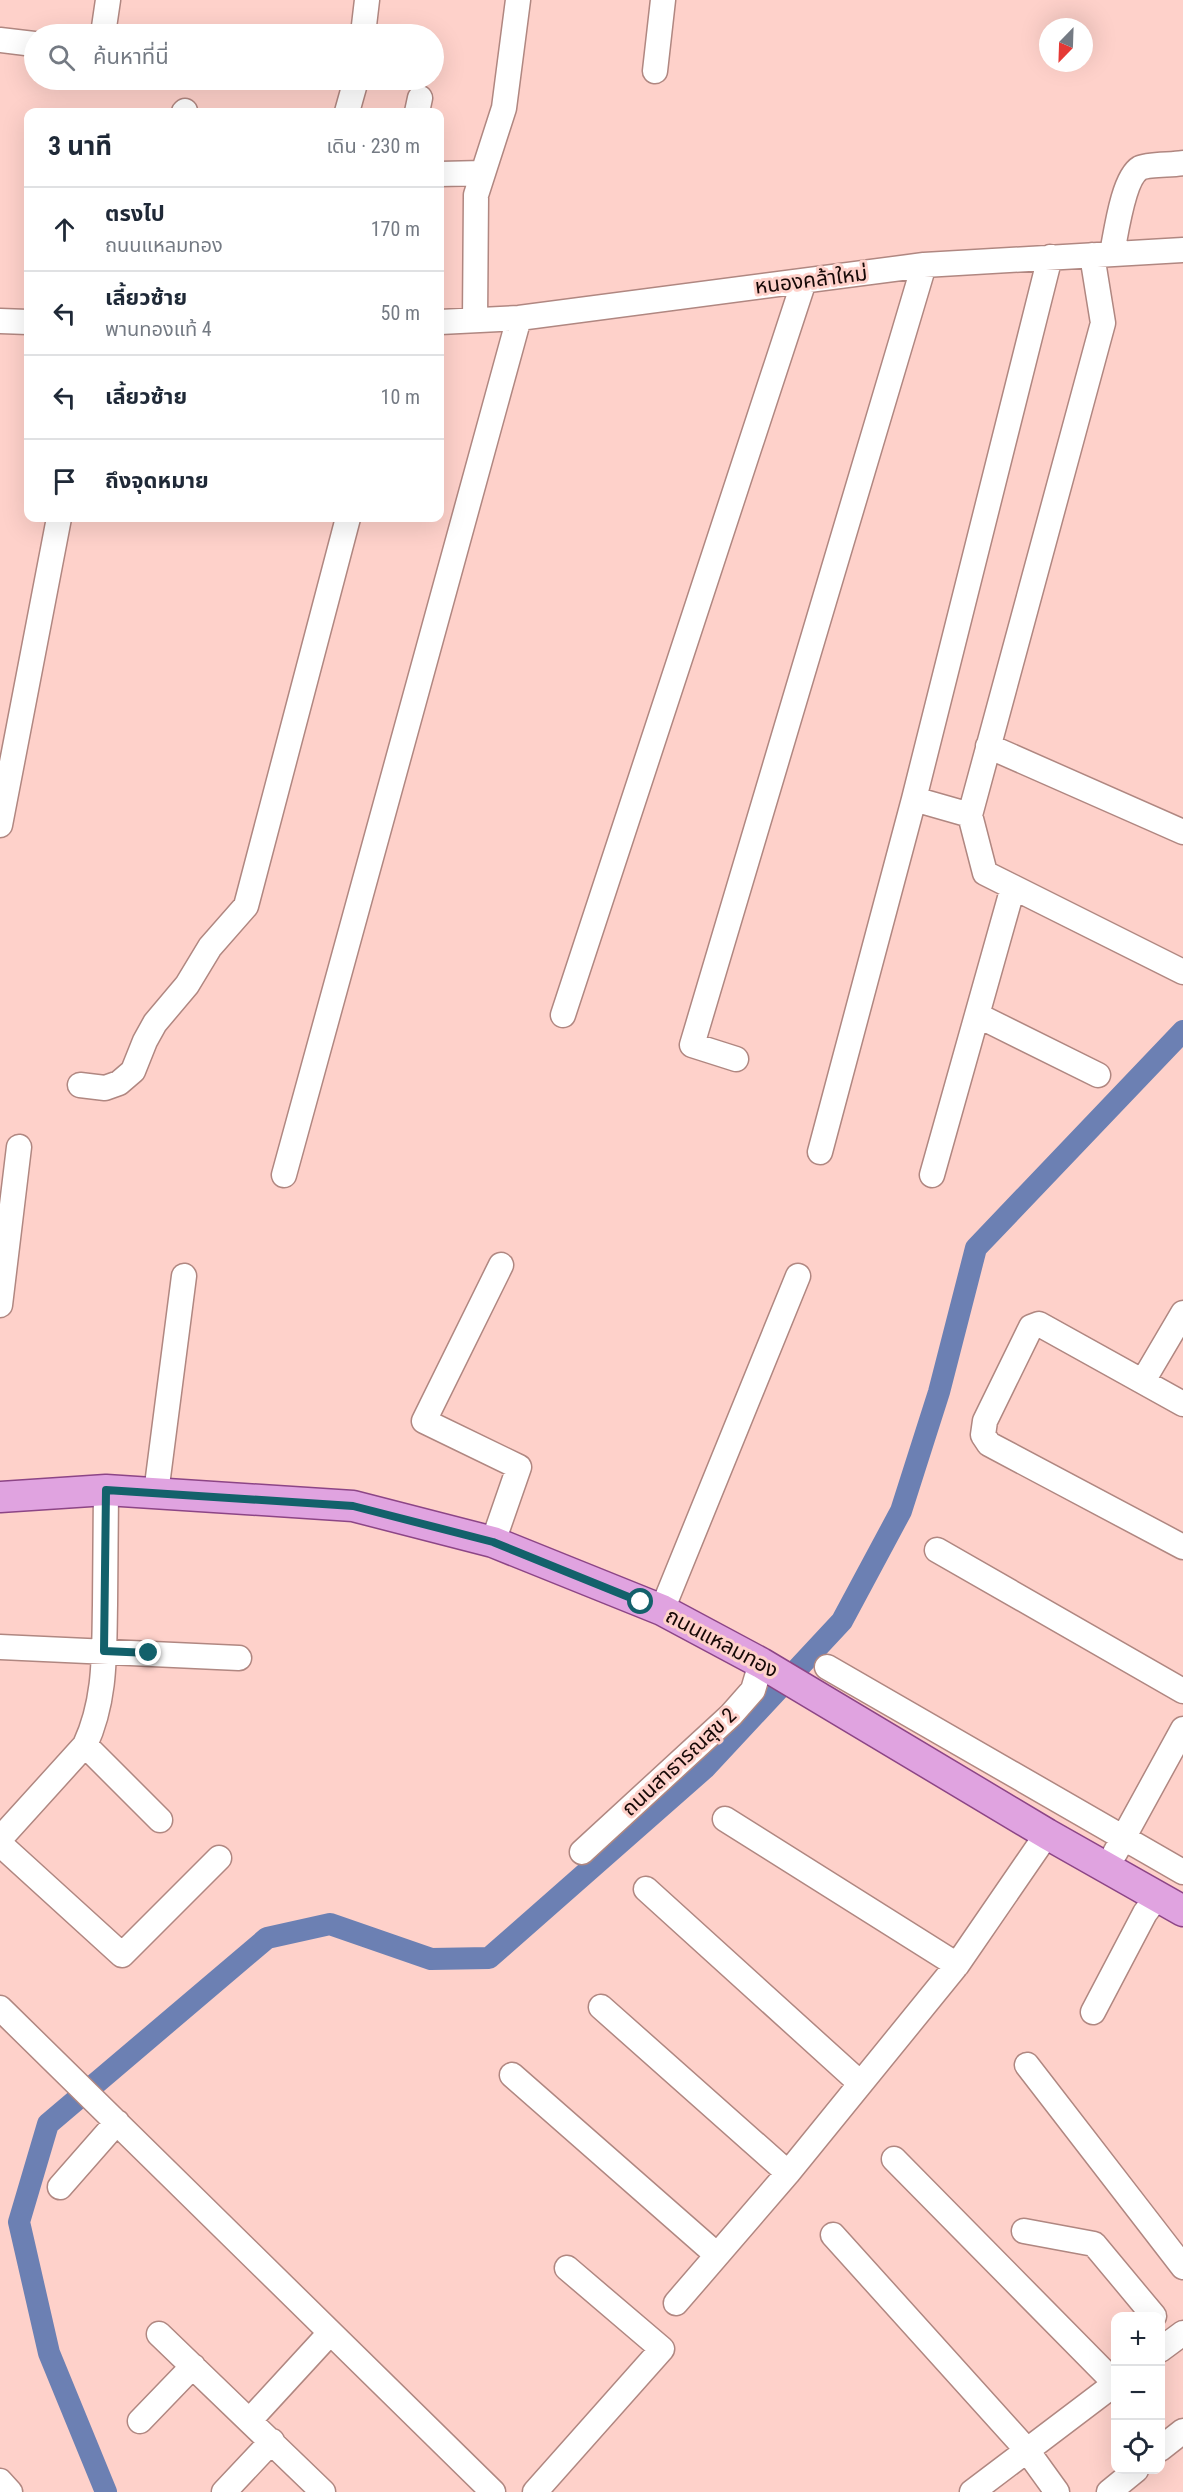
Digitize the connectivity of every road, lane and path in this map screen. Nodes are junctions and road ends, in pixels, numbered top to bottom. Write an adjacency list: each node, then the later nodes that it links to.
1 (108, 0): 5 (street)
2 (367, 0): 6 (street)
3 (518, 0): 13 (street)
4 (663, 0): 9 (street)
5 (104, 24)
6 (364, 24)
7 (0, 40): 8 (street)
8 (24, 43)
9 (655, 71)
10 (353, 90): 11 (street)
11 (348, 108)
12 (1183, 164): 16 (street)
13 (483, 173): 14 (street); 21 (street)
14 (444, 174)
15 (1183, 250): 16 (street, หนองคล้าใหม่)
16 (1102, 254): 17 (street, หนองคล้าใหม่); 27 (street)
17 (1050, 257): 18 (street, หนองคล้าใหม่); 28 (street)
18 (924, 265): 19 (street, หนองคล้าใหม่); 36 (street)
19 (804, 281): 20 (street, หนองคล้าใหม่); 35 (street)
20 (519, 318): 21 (street, หนองคล้าใหม่); 41 (street)
21 (475, 320): 24 (street, หนองคล้าใหม่)
22 (0, 321): 23 (street)
23 (24, 322)
24 (444, 322)
25 (58, 522): 30 (street)
26 (347, 522): 38 (street)
27 (988, 746): 29 (street); 31 (street)
28 (914, 799): 29 (street); 40 (street)
29 (970, 815): 32 (street)
30 (0, 825)
31 (1183, 832)
32 (1013, 887): 33 (street); 34 (street)
33 (1183, 972)
34 (977, 1015): 37 (street); 42 (street)
35 (563, 1016)
36 (736, 1059)
37 (1098, 1075)
38 (80, 1085)
39 (20, 1147): 46 (street)
40 (820, 1152)
41 (284, 1174)
42 (932, 1175)
43 (501, 1265): 53 (street)
44 (184, 1276): 51 (street)
45 (798, 1276): 56 (street)
46 (0, 1305)
47 (1183, 1313): 48 (street)
48 (1143, 1381): 49 (street); 54 (street)
49 (1183, 1404)
50 (106, 1490): 51 (main road, ถนนแหลมทอง); 52 (main road, ถนนแหลมทอง); 58 (street)
51 (156, 1493): 53 (main road, ถนนแหลมทอง)
52 (0, 1497)
53 (493, 1542): 56 (main road, ถนนแหลมทอง)
54 (1183, 1547)
55 (937, 1550): 62 (street)
56 (662, 1610): 61 (main road, ถนนแหลมทอง)
57 (0, 1647): 58 (street)
58 (104, 1651): 59 (street); 64 (street)
59 (239, 1658)
60 (827, 1666): 68 (street)
61 (769, 1667): 67 (main road, ถนนแหลมทอง); 71 (street, ถนนสาธารณสุข 2)
62 (1183, 1691)
63 (1183, 1729): 68 (street)
64 (85, 1745): 66 (street); 69 (street)
65 (725, 1819): 78 (street)
66 (160, 1820)
67 (1047, 1834): 73 (main road, ถนนแหลมทอง); 78 (street)
68 (1121, 1838): 73 (street); 74 (street)
69 (0, 1839)
70 (0, 1844): 72 (street)
71 (582, 1852)
72 (219, 1858)
73 (1107, 1868): 76 (main road, ถนนแหลมทอง)
74 (1183, 1872)
75 (646, 1889): 84 (street)
76 (1157, 1897): 77 (main road, ถนนแหลมทอง); 81 (street)
77 (1183, 1911)
78 (957, 1965): 84 (street)
79 (601, 2007): 87 (street)
80 (0, 2008): 85 (street)
81 (1093, 2012)
82 (1027, 2065): 92 (street)
83 (512, 2075): 91 (street)
84 (860, 2083): 87 (street)
85 (109, 2114): 88 (street); 96 (street)
86 (894, 2159): 99 (street)
87 (788, 2173): 91 (street)
88 (60, 2187)
89 (1024, 2231): 95 (street)
90 (833, 2235): 106 (street)
91 (717, 2255): 94 (street)
92 (1183, 2267)
93 (567, 2268): 113 (street)
94 (676, 2303)
95 (1151, 2312)
96 (330, 2333): 101 (street); 112 (street)
97 (159, 2334): 98 (street)
98 (194, 2366): 101 (street); 102 (street)
99 (1111, 2379)
100 (1111, 2386): 106 (street)
101 (250, 2420): 104 (street)
102 (140, 2421)
103 (1183, 2431): 105 (street)
104 (272, 2441): 110 (street); 111 (street)
105 (1165, 2446)
106 (1026, 2449): 114 (street); 115 (street)
107 (1130, 2474): 116 (street)
108 (0, 2481): 109 (street)
109 (10, 2492)
110 (224, 2492)
111 (323, 2492)
112 (493, 2492)
113 (535, 2492)
114 (972, 2492)
115 (1057, 2492)
116 (1109, 2492)

